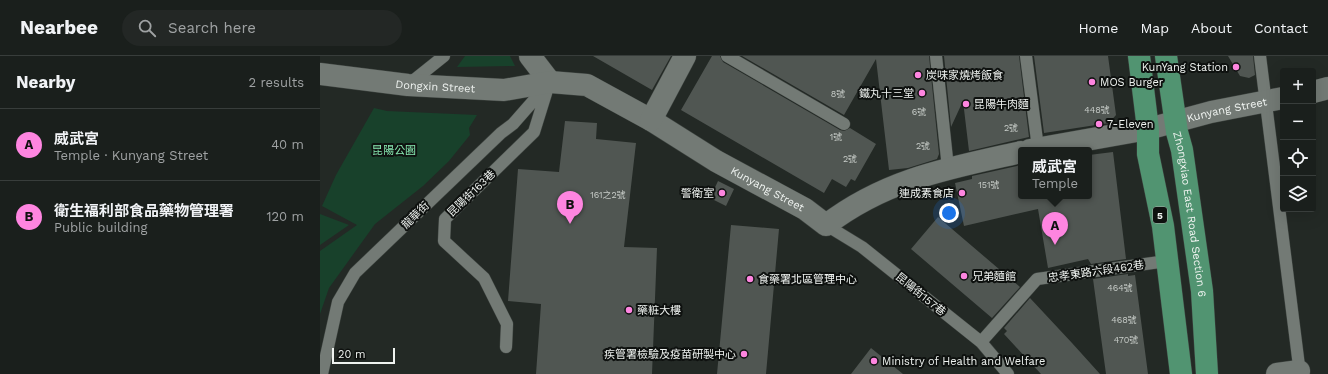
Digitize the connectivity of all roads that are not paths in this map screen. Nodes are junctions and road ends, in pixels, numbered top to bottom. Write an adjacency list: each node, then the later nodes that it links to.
1 (444, 56): 12 (lane)
2 (530, 56): 11 (street)
3 (684, 56): 16 (street)
4 (727, 56): 18 (lane)
5 (936, 56): 23 (lane)
6 (1026, 56): 20 (lane)
7 (1139, 56): 19 (main road, 5)
8 (1166, 56): 17 (main road, Zhongxiao East Road Section 6)
9 (1260, 56): 15 (lane)
10 (320, 74): 12 (street, Dongxin Street)
11 (550, 82): 12 (street, Dongxin Street); 16 (street, Kunyang Street); 27 (lane, 昆陽街163巷); 29 (lane, 龍華街)
12 (408, 85)
13 (1328, 88): 14 (street)
14 (1316, 91)
15 (1275, 100): 17 (street, Kunyang Street); 28 (lane)
16 (651, 120): 24 (street, Kunyang Street)
17 (1176, 120): 19 (street, Kunyang Street); 32 (main road, Zhongxiao East Road Section 6)
18 (844, 124)
19 (1148, 129): 21 (street, Kunyang Street); 25 (main road, 5)
20 (1030, 147)
21 (1047, 147)
22 (1018, 153): 23 (street, Kunyang Street)
23 (948, 168): 24 (street, Kunyang Street)
24 (826, 224): 26 (lane, 昆陽街157巷)
25 (1167, 260): 26 (lane, 忠孝東路六段462巷); 31 (main road, 5)
26 (981, 342): 30 (lane, 昆陽街157巷)
27 (506, 347)
28 (1299, 372): 33 (street)
29 (322, 374)
30 (1008, 374)
31 (1181, 374)
32 (1207, 374)
33 (1277, 374)

